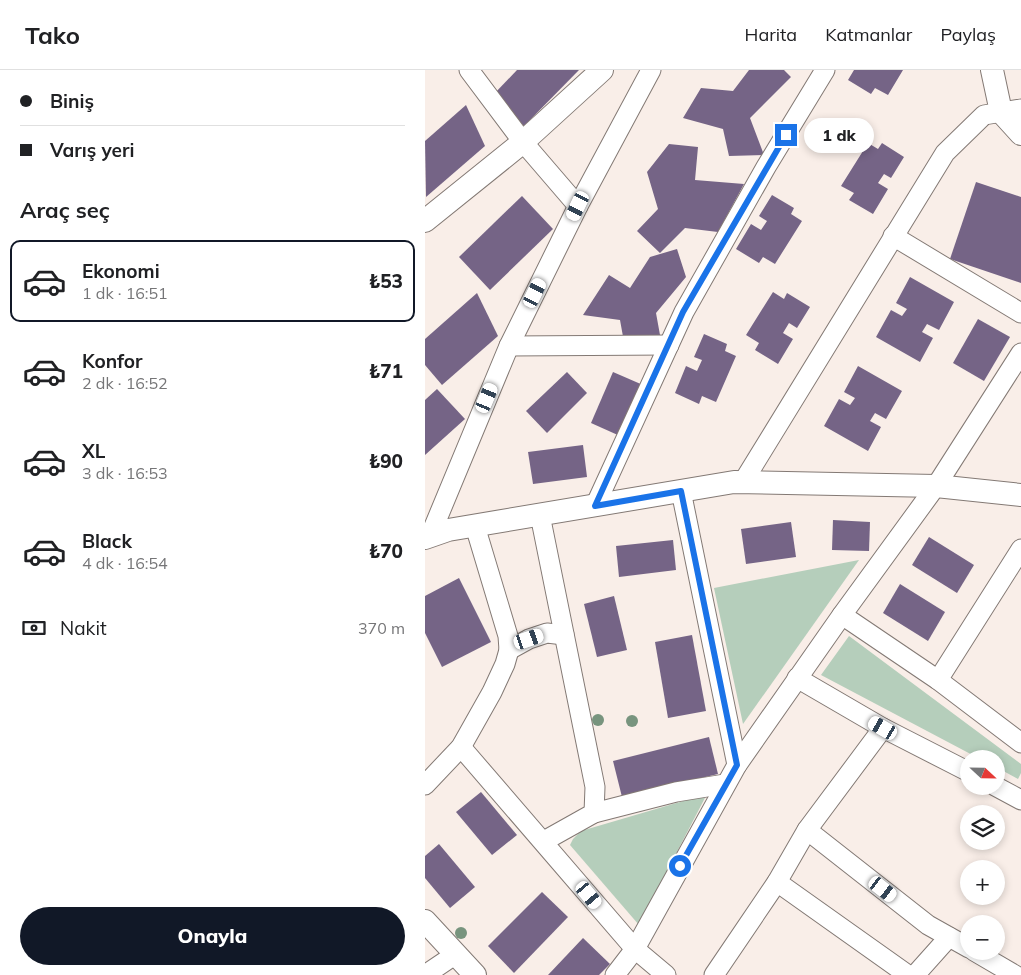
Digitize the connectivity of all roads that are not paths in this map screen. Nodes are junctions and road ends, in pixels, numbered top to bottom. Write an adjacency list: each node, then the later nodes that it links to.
1 (469, 70): 9 (street)
2 (602, 70): 9 (street)
3 (651, 70): 10 (street)
4 (825, 70): 14 (street)
5 (985, 70): 7 (street)
6 (992, 70): 7 (street)
7 (1011, 110): 8 (street); 12 (street)
8 (1021, 134)
9 (523, 142): 10 (street); 11 (street)
10 (578, 206): 15 (street)
11 (425, 221)
12 (893, 236): 13 (street); 17 (street)
13 (1021, 314)
14 (669, 345): 15 (street); 21 (street)
15 (509, 346): 24 (street)
16 (1021, 353): 18 (street)
17 (743, 482): 18 (street); 19 (street)
18 (936, 486): 20 (street); 26 (street)
19 (681, 491): 21 (street); 34 (street)
20 (1021, 494)
21 (595, 506): 22 (street)
22 (540, 515): 23 (street); 27 (street)
23 (475, 526): 24 (street); 28 (street)
24 (427, 537)
25 (1021, 549): 30 (street)
26 (842, 615): 29 (street); 30 (street)
27 (564, 635): 28 (street); 40 (street)
28 (509, 650): 33 (street)
29 (797, 678): 31 (street); 34 (street)
30 (938, 680): 32 (street)
31 (883, 728): 35 (street); 41 (street)
32 (1021, 743)
33 (461, 747): 37 (street); 42 (street)
34 (737, 765): 36 (street)
35 (960, 767)
36 (725, 784): 40 (street); 47 (street)
37 (425, 785)
38 (1005, 791): 39 (street)
39 (1021, 800)
40 (594, 813): 42 (street)
41 (807, 830): 43 (street); 45 (street)
42 (544, 841): 47 (street)
43 (777, 882): 54 (street); 55 (street)
44 (425, 921): 48 (street)
45 (949, 937): 46 (street); 56 (street)
46 (960, 943)
47 (635, 949): 52 (street); 53 (street)
48 (457, 954): 50 (street); 51 (street)
49 (989, 960): 57 (street)
50 (425, 975)
51 (475, 975)
52 (615, 975)
53 (665, 975)
54 (713, 975)
55 (908, 975)
56 (915, 975)
57 (1015, 975)

